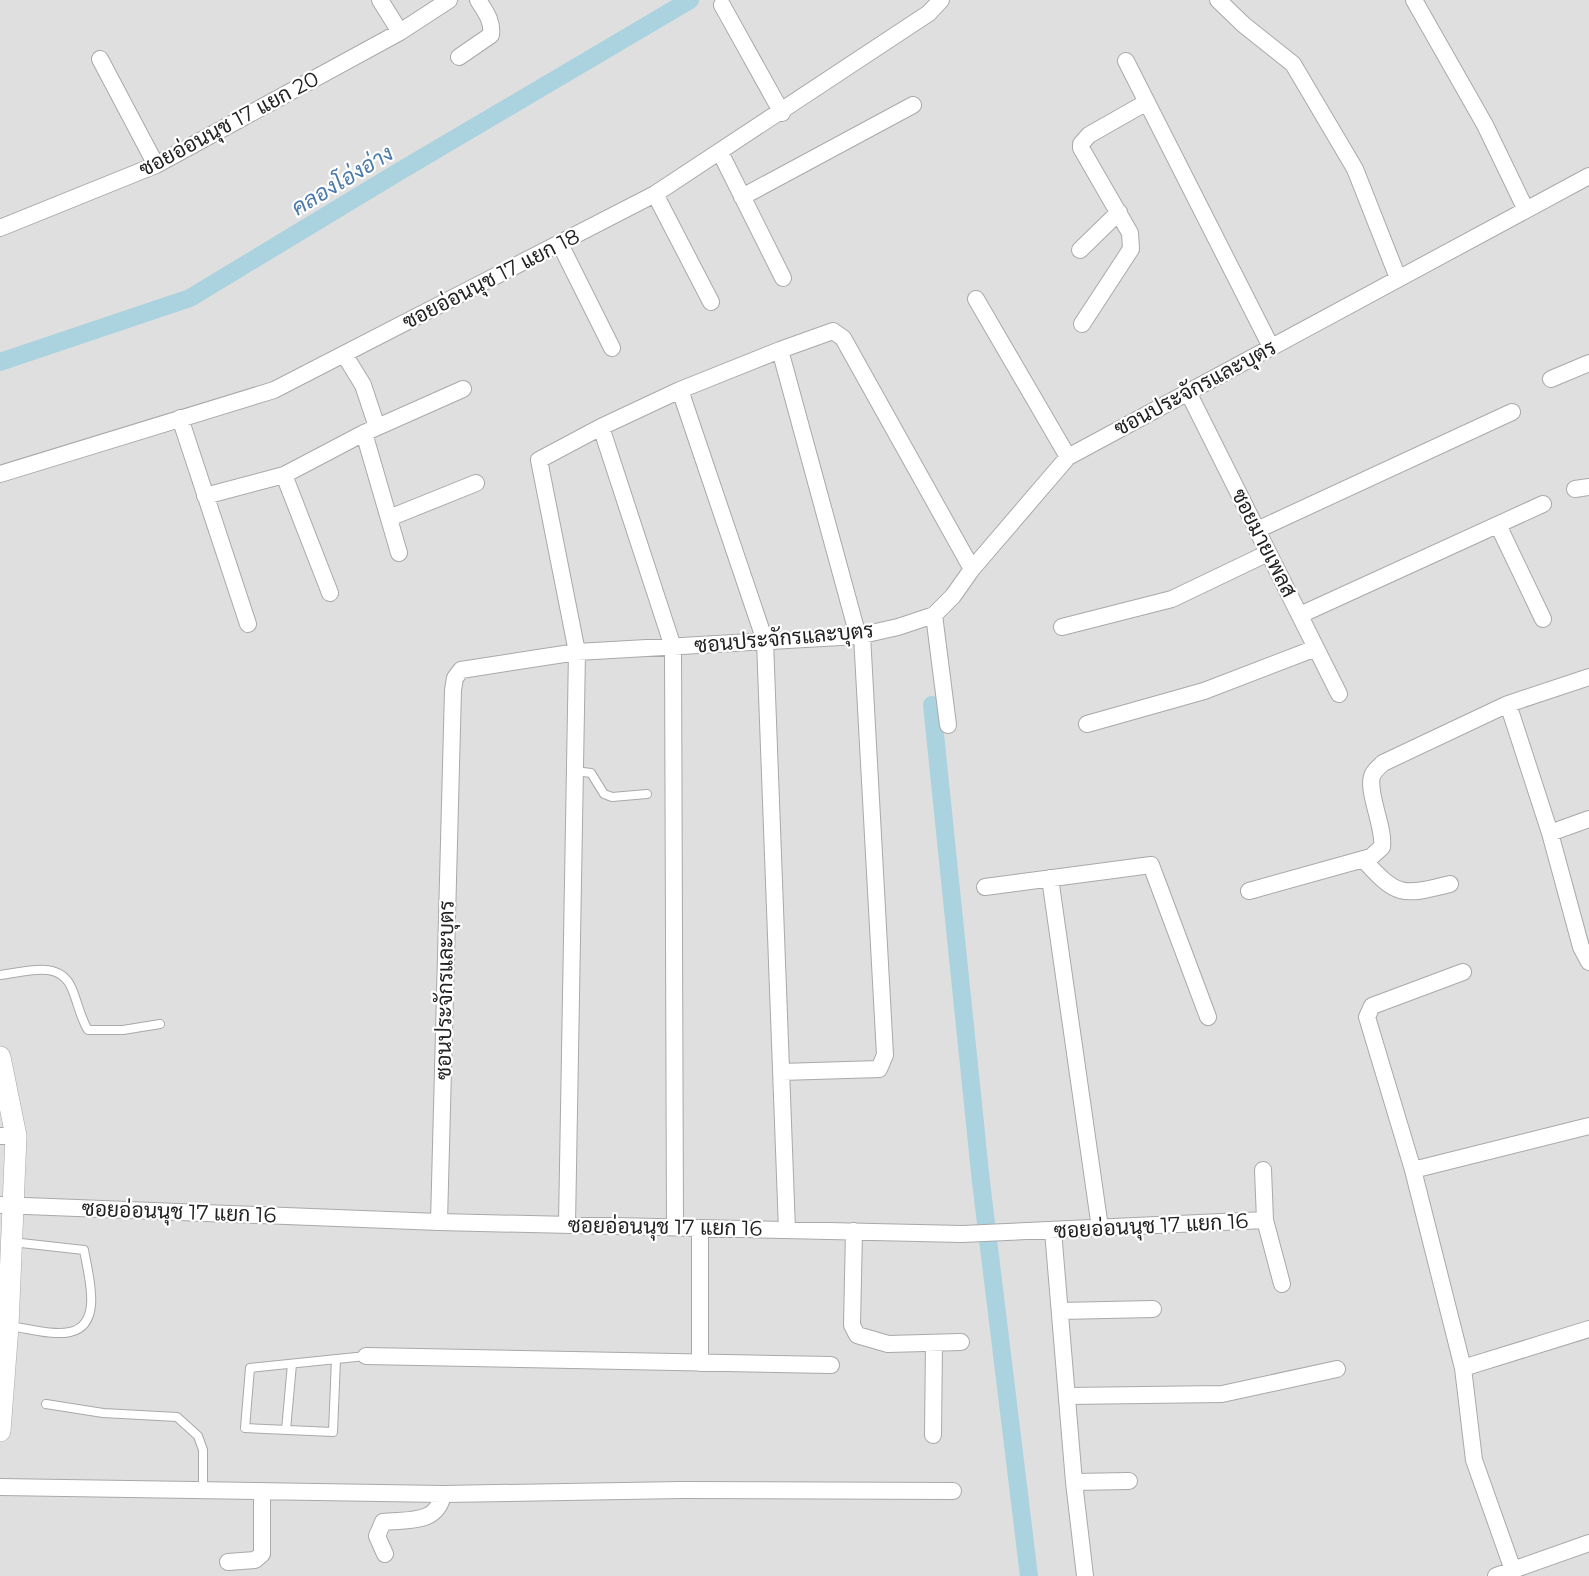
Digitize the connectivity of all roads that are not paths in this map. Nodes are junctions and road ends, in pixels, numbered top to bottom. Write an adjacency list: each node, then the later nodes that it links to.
1 (380, 0): 8 (street)
2 (449, 0): 8 (street, ซอยอ่อนนุช 17 แยก 20)
3 (478, 0): 9 (street)
4 (941, 0): 14 (street, ซอยอ่อนนุช 17 แยก 18)
5 (1218, 0): 26 (street)
6 (1414, 0): 20 (street)
7 (722, 5): 14 (street)
8 (400, 32): 16 (street, ซอยอ่อนนุช 17 แยก 20)
9 (459, 57)
10 (100, 59): 16 (street)
11 (1126, 61): 12 (street)
12 (1146, 102): 21 (street); 30 (street)
13 (913, 105): 19 (street)
14 (782, 113): 15 (street, ซอยอ่อนนุช 17 แยก 18)
15 (720, 152): 18 (street, ซอยอ่อนนุช 17 แยก 18); 19 (street)
16 (156, 165): 22 (street, ซอยอ่อนนุช 17 แยก 20)
17 (1589, 176): 20 (street, ซอนประจักรและบุตร)
18 (655, 194): 23 (street, ซอยอ่อนนุช 17 แยก 18); 28 (street)
19 (742, 197): 25 (street)
20 (1526, 210): 26 (street, ซอนประจักรและบุตร)
21 (1119, 213): 24 (street); 29 (street)
22 (0, 228)
23 (560, 244): 31 (street); 33 (street, ซอยอ่อนนุช 17 แยก 18)
24 (1080, 250)
25 (783, 278)
26 (1398, 278): 30 (street, ซอนประจักรและบุตร)
27 (976, 299): 43 (street)
28 (711, 302)
29 (1082, 324)
30 (1271, 347): 38 (street, ซอนประจักรและบุตร)
31 (612, 348)
32 (780, 350): 37 (street); 54 (street); 61 (street)
33 (344, 354): 40 (street, ซอยอ่อนนุช 17 แยก 18); 42 (street)
34 (1589, 363): 35 (street)
35 (1551, 379)
36 (463, 389): 42 (street)
37 (680, 390): 41 (street); 62 (street)
38 (1188, 392): 43 (street, ซอนประจักรและบุตร); 51 (street, ซอยมายเพลส)
39 (1512, 412): 51 (street)
40 (180, 418): 44 (street, ซอยอ่อนนุช 17 แยก 18); 47 (street)
41 (601, 427): 63 (street); 65 (street)
42 (370, 430): 45 (street); 49 (street)
43 (1068, 457): 54 (street, ซอนประจักรและบุตร)
44 (0, 474)
45 (284, 475): 47 (street); 55 (street)
46 (476, 483): 49 (street)
47 (205, 496): 59 (street)
48 (1543, 504): 50 (street)
49 (389, 518): 53 (street)
50 (1498, 525): 57 (street); 58 (street)
51 (1257, 530): 52 (street, ซอยมายเพลส)
52 (1268, 553): 57 (street, ซอยมายเพลส); 60 (street)
53 (399, 554)
54 (972, 569): 56 (street, ซอนประจักรและบุตร)
55 (330, 593)
56 (934, 615): 61 (street, ซอนประจักรและบุตร); 70 (street)
57 (1300, 615): 64 (street, ซอยมายเพลส)
58 (1543, 619)
59 (248, 624)
60 (1062, 627)
61 (860, 635): 62 (street, ซอนประจักรและบุตร); 86 (street)
62 (765, 641): 63 (street, ซอนประจักรและบุตร); 86 (street)
63 (673, 647): 65 (street, ซอนประจักรและบุตร); 95 (street)
64 (1316, 648): 67 (street, ซอยมายเพลส); 69 (street)
65 (577, 652): 71 (street); 93 (street, ซอนประจักรและบุตร)
66 (1589, 677): 68 (street)
67 (1339, 694)
68 (1508, 704): 74 (street); 75 (street)
69 (1087, 724)
70 (948, 725)
71 (575, 771): 72 (lane); 94 (street)
72 (647, 794)
73 (1589, 819): 74 (street)
74 (1550, 833): 80 (street)
75 (1363, 859): 77 (street); 79 (street)
76 (1050, 878): 78 (street); 83 (street); 97 (street)
77 (1450, 884)
78 (985, 887)
79 (1249, 891)
80 (1589, 962)
81 (1463, 972): 90 (street)
82 (0, 975): 84 (lane)
83 (1208, 1017)
84 (160, 1024)
85 (0, 1058): 88 (street)
86 (781, 1072): 98 (street)
87 (1589, 1126): 90 (street)
88 (8, 1136): 91 (street)
89 (1263, 1170): 92 (street, ซอยอ่อนนุช 17 แยก 16)
90 (1413, 1170): 114 (street)
91 (7, 1205): 93 (street, ซอยอ่อนนุช 17 แยก 16); 101 (street)
92 (1265, 1220): 97 (street, ซอยอ่อนนุช 17 แยก 16); 102 (street)
93 (439, 1222): 94 (street, ซอยอ่อนนุช 17 แยก 16)
94 (567, 1225): 95 (street, ซอยอ่อนนุช 17 แยก 16)
95 (675, 1227): 96 (street, ซอยอ่อนนุช 17 แยก 16)
96 (700, 1228): 98 (street, ซอยอ่อนนุช 17 แยก 16); 111 (street)
97 (1100, 1228): 99 (street, ซอยอ่อนนุช 17 แยก 16)
98 (787, 1230): 100 (street, ซอยอ่อนนุช 17 แยก 16)
99 (1053, 1231): 100 (street, ซอยอ่อนนุช 17 แยก 16); 104 (street)
100 (854, 1232): 108 (street)
101 (12, 1242): 105 (street); 105 (lane)
102 (1282, 1284)
103 (1153, 1309): 104 (street)
104 (1060, 1311): 116 (street)
105 (8, 1326): 119 (street)
106 (1589, 1329): 114 (street)
107 (961, 1342): 108 (street)
108 (934, 1343): 120 (street)
109 (366, 1356): 110 (lane); 111 (street)
110 (336, 1359): 112 (lane); 118 (lane)
111 (700, 1363): 113 (street)
112 (292, 1364): 118 (lane); 118 (lane)
113 (831, 1365)
114 (1463, 1368): 131 (street)
115 (1337, 1369): 116 (street)
116 (1067, 1396): 122 (street)
117 (46, 1404): 124 (lane)
118 (285, 1430)
119 (0, 1431)
120 (933, 1435)
121 (1130, 1481): 122 (street)
122 (1074, 1482): 132 (street)
123 (0, 1487): 124 (street)
124 (203, 1490): 125 (street)
125 (262, 1491): 127 (street); 130 (street)
126 (953, 1491): 127 (street)
127 (443, 1494): 129 (street)
128 (1589, 1544): 131 (street)
129 (385, 1554)
130 (228, 1562)
131 (1513, 1570): 133 (street)
132 (1085, 1576)
133 (1496, 1576)

